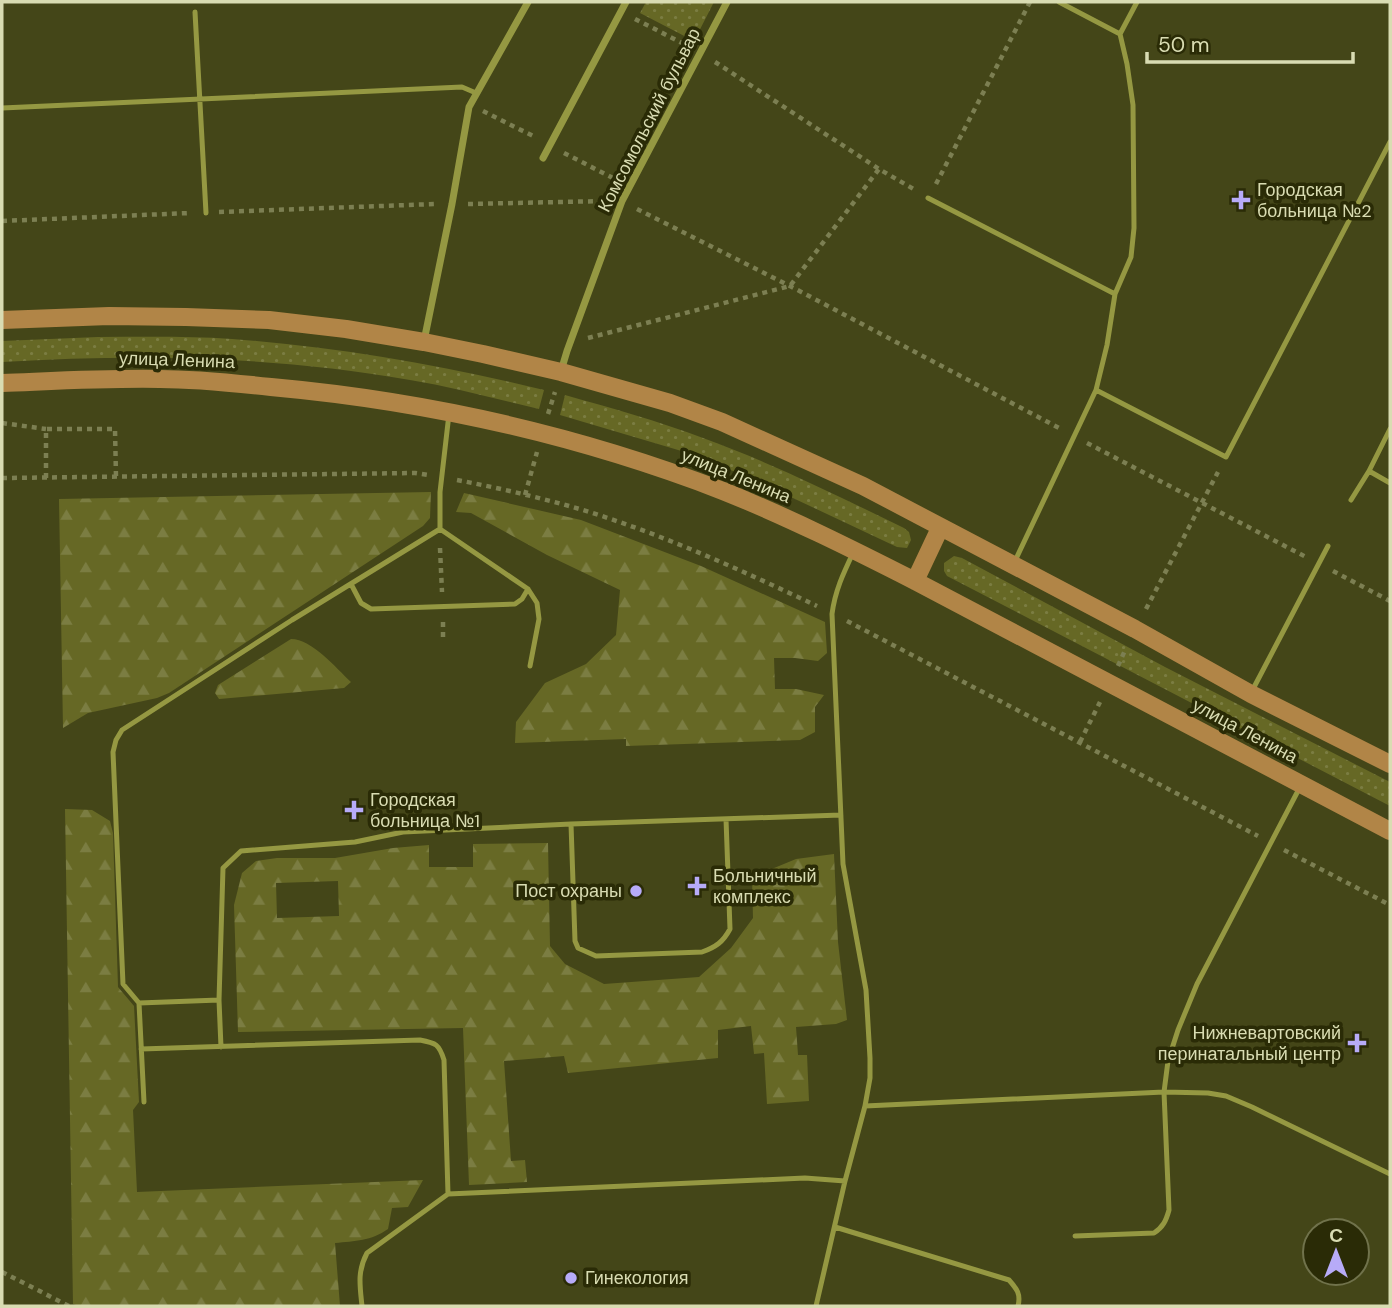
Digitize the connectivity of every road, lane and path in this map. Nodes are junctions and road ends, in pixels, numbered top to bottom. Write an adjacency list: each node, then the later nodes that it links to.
1 (528, 2): 11 (street)
2 (626, 2): 7 (street)
3 (727, 2): 10 (street, Комсомольский бульвар)
4 (1030, 2): 17 (path)
5 (1059, 2): 9 (lane)
6 (1137, 2): 9 (lane)
7 (621, 11): 10 (path); 15 (street)
8 (195, 12): 12 (lane)
9 (1120, 34): 23 (lane)
10 (700, 53): 16 (path); 18 (street, Комсомольский бульвар)
11 (476, 93): 12 (lane); 19 (street)
12 (200, 100): 13 (lane); 20 (lane)
13 (2, 108)
14 (1390, 142): 35 (lane)
15 (543, 158)
16 (879, 169): 17 (path); 22 (path)
17 (929, 198): 23 (lane)
18 (622, 201): 19 (path); 22 (path); 26 (street, Комсомольский бульвар)
19 (452, 204): 20 (path); 25 (street)
20 (206, 213): 21 (path)
21 (2, 221)
22 (790, 286): 26 (path); 34 (path)
23 (1115, 294): 29 (lane)
24 (2, 320): 25 (main road, улица Ленина)
25 (424, 342): 27 (main road, улица Ленина)
26 (570, 342): 27 (street, Комсомольский бульвар)
27 (561, 372): 44 (main road, улица Ленина)
28 (2, 383): 30 (main road, улица Ленина)
29 (1096, 390): 34 (lane); 35 (lane)
30 (450, 411): 38 (lane); 47 (main road, улица Ленина)
31 (2, 422): 32 (path)
32 (46, 429): 37 (path); 40 (path)
33 (1390, 429): 36 (lane)
34 (1073, 436): 43 (path); 49 (lane)
35 (1226, 457): 43 (path)
36 (1369, 471): 41 (lane); 42 (lane)
37 (116, 477): 38 (path); 40 (path)
38 (441, 477): 45 (lane); 55 (path)
39 (2, 478): 40 (path)
40 (46, 478)
41 (1390, 483)
42 (1351, 500)
43 (1202, 503): 48 (path); 56 (path)
44 (940, 527): 49 (main road, улица Ленина); 50 (main road)
45 (440, 529): 51 (lane); 52 (lane); 54 (path)
46 (1328, 545): 48 (lane)
47 (855, 551): 50 (main road, улица Ленина); 55 (lane)
48 (1319, 563): 53 (path); 60 (lane)
49 (1013, 566): 56 (main road, улица Ленина)
50 (915, 580): 59 (main road, улица Ленина)
51 (351, 584): 54 (lane); 71 (lane)
52 (528, 589): 54 (lane); 58 (lane)
53 (1390, 601)
54 (442, 606): 57 (path)
55 (832, 614): 61 (path); 64 (lane)
56 (1135, 629): 59 (path); 60 (main road, улица Ленина)
57 (443, 638)
58 (530, 666)
59 (1109, 683): 61 (path); 63 (main road, улица Ленина)
60 (1251, 694): 62 (main road, улица Ленина)
61 (1080, 742): 68 (path)
62 (1390, 764)
63 (1301, 784): 67 (main road, улица Ленина); 68 (lane)
64 (841, 815): 65 (lane); 76 (lane)
65 (726, 819): 66 (lane); 66 (lane)
66 (571, 824): 70 (lane)
67 (1390, 831)
68 (1271, 843): 69 (path); 74 (lane)
69 (1390, 905)
70 (219, 1000): 71 (lane); 72 (lane)
71 (139, 1003): 73 (lane)
72 (221, 1047): 73 (lane); 79 (lane)
73 (141, 1049): 75 (lane)
74 (1164, 1092): 76 (lane); 77 (lane); 81 (lane)
75 (144, 1102)
76 (865, 1106): 78 (lane)
77 (1390, 1174)
78 (845, 1181): 79 (lane); 80 (lane)
79 (447, 1194): 84 (lane)
80 (835, 1227): 85 (lane); 86 (lane)
81 (1074, 1236)
82 (2, 1272): 83 (path)
83 (69, 1306)
84 (362, 1306)
85 (816, 1306)
86 (1018, 1306)

